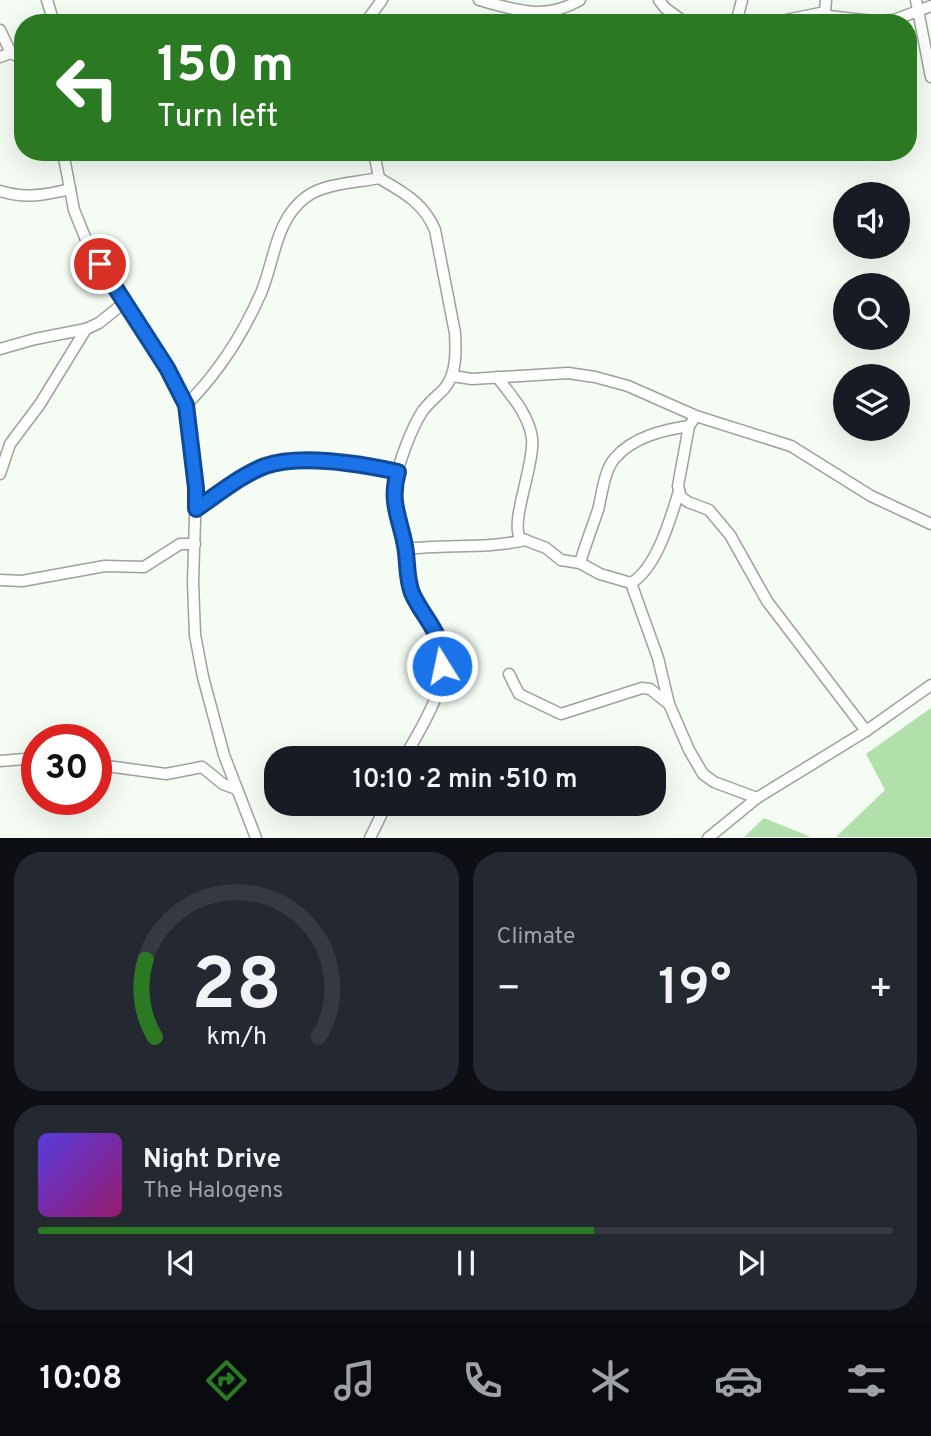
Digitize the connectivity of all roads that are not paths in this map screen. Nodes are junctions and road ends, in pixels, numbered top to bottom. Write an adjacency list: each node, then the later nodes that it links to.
1 (479, 0): 2 (street)
2 (580, 0)
3 (659, 0): 8 (street)
4 (826, 0): 7 (street)
5 (918, 5): 6 (street); 14 (street)
6 (931, 6)
7 (825, 12): 9 (street)
8 (673, 14)
9 (815, 14)
10 (0, 30): 11 (street)
11 (11, 52): 12 (street); 13 (street)
12 (14, 54)
13 (0, 57)
14 (931, 77)
15 (65, 161): 18 (street)
16 (376, 161): 17 (street)
17 (379, 178): 23 (street); 25 (street)
18 (70, 189): 19 (street); 20 (street)
19 (0, 191)
20 (125, 302): 21 (street); 25 (street)
21 (86, 330): 22 (street); 29 (street)
22 (0, 349)
23 (452, 376): 24 (street); 28 (street)
24 (497, 377): 26 (street); 33 (street)
25 (186, 405): 31 (street)
26 (696, 416): 27 (street); 32 (street)
27 (689, 426): 30 (street); 36 (street)
28 (398, 472): 31 (street); 35 (street)
29 (0, 474)
30 (679, 491): 38 (street); 42 (street)
31 (196, 509): 34 (street)
32 (931, 524)
33 (526, 541): 35 (street); 36 (street)
34 (195, 544): 37 (street); 47 (street)
35 (406, 549): 43 (street)
36 (579, 563): 38 (street)
37 (0, 580)
38 (631, 583): 41 (street)
39 (509, 674): 41 (street)
40 (931, 685): 42 (street)
41 (669, 704): 48 (street)
42 (866, 731): 48 (street)
43 (410, 746)
44 (21, 759): 45 (street)
45 (0, 761)
46 (112, 769): 47 (street)
47 (236, 789): 50 (street)
48 (757, 798): 52 (street)
49 (381, 816): 51 (street)
50 (256, 838)
51 (370, 838)
52 (708, 838)

